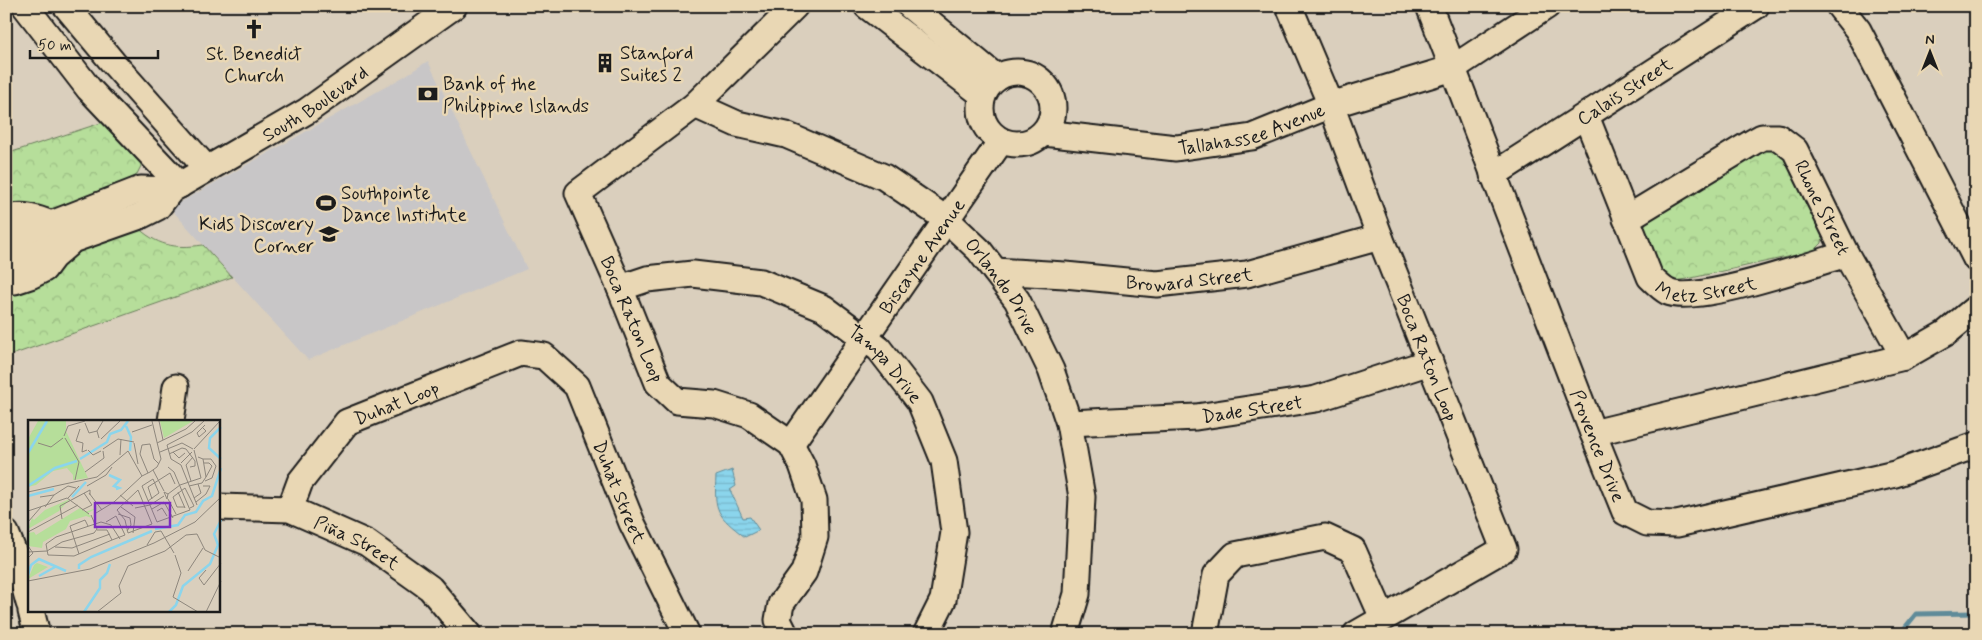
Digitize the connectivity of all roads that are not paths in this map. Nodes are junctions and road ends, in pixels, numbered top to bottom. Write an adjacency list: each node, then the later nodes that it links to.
1 (25, 6): 21 (street)
2 (66, 6): 19 (street)
3 (454, 6): 19 (street, South Boulevard)
4 (795, 6): 14 (street, Boca Raton Loop)
5 (867, 6): 13 (street)
6 (910, 6): 13 (street)
7 (1289, 6): 15 (street, Boca Raton Loop)
8 (1428, 6): 12 (street, Provence Drive)
9 (1547, 6): 12 (street, Tallahassee Avenue)
10 (1756, 6): 16 (street, Calais Street)
11 (1839, 6): 27 (street)
12 (1453, 68): 15 (street, Tallahassee Avenue); 20 (street, Provence Drive)
13 (990, 87): 17 (street); 18 (street)
14 (694, 105): 22 (street, Orlando Drive); 29 (street, Boca Raton Loop)
15 (1331, 105): 17 (street, Tallahassee Avenue); 24 (street, Boca Raton Loop)
16 (1586, 116): 20 (street, Calais Street); 23 (street, Metz Street)
17 (1044, 133): 18 (street)
18 (995, 136): 22 (street, Biscayne Avenue)
19 (207, 169): 21 (street, South Boulevard)
20 (1493, 175): 38 (street, Provence Drive)
21 (175, 188): 25 (street, South Boulevard); 25 (street, South Boulevard)
22 (940, 215): 28 (street, Orlando Drive); 31 (street, Biscayne Avenue)
23 (1626, 219): 26 (street, Metz Street); 26 (street, Rhone Street)
24 (1380, 237): 28 (street, Broward Street); 34 (street, Boca Raton Loop)
25 (9, 250)
26 (1846, 254): 33 (street, Rhone Street)
27 (1976, 259)
28 (995, 271): 37 (street, Orlando Drive)
29 (620, 288): 31 (street, Tampa Drive); 39 (street, Boca Raton Loop)
30 (1976, 308): 33 (street)
31 (857, 332): 39 (street, Biscayne Avenue); 52 (street, Tampa Drive)
32 (544, 356): 42 (street, Duhat Loop); 50 (street, Duhat Street)
33 (1904, 357): 38 (street)
34 (1430, 362): 37 (street, Dade Street); 47 (street, Boca Raton Loop)
35 (176, 387): 36 (street)
36 (171, 420)
37 (1068, 423): 53 (street, Orlando Drive)
38 (1593, 433): 40 (street, Provence Drive)
39 (784, 439): 51 (street, Boca Raton Loop)
40 (1976, 445)
41 (220, 507): 42 (street, Piña Street)
42 (290, 509): 49 (street, Piña Street)
43 (6, 533): 44 (street)
44 (18, 563): 45 (street)
45 (28, 599)
46 (31, 612): 48 (street)
47 (1383, 618): 54 (street); 55 (street, Boca Raton Loop)
48 (37, 634)
49 (469, 634)
50 (687, 634)
51 (785, 634)
52 (926, 634)
53 (1065, 634)
54 (1205, 634)
55 (1356, 634)

